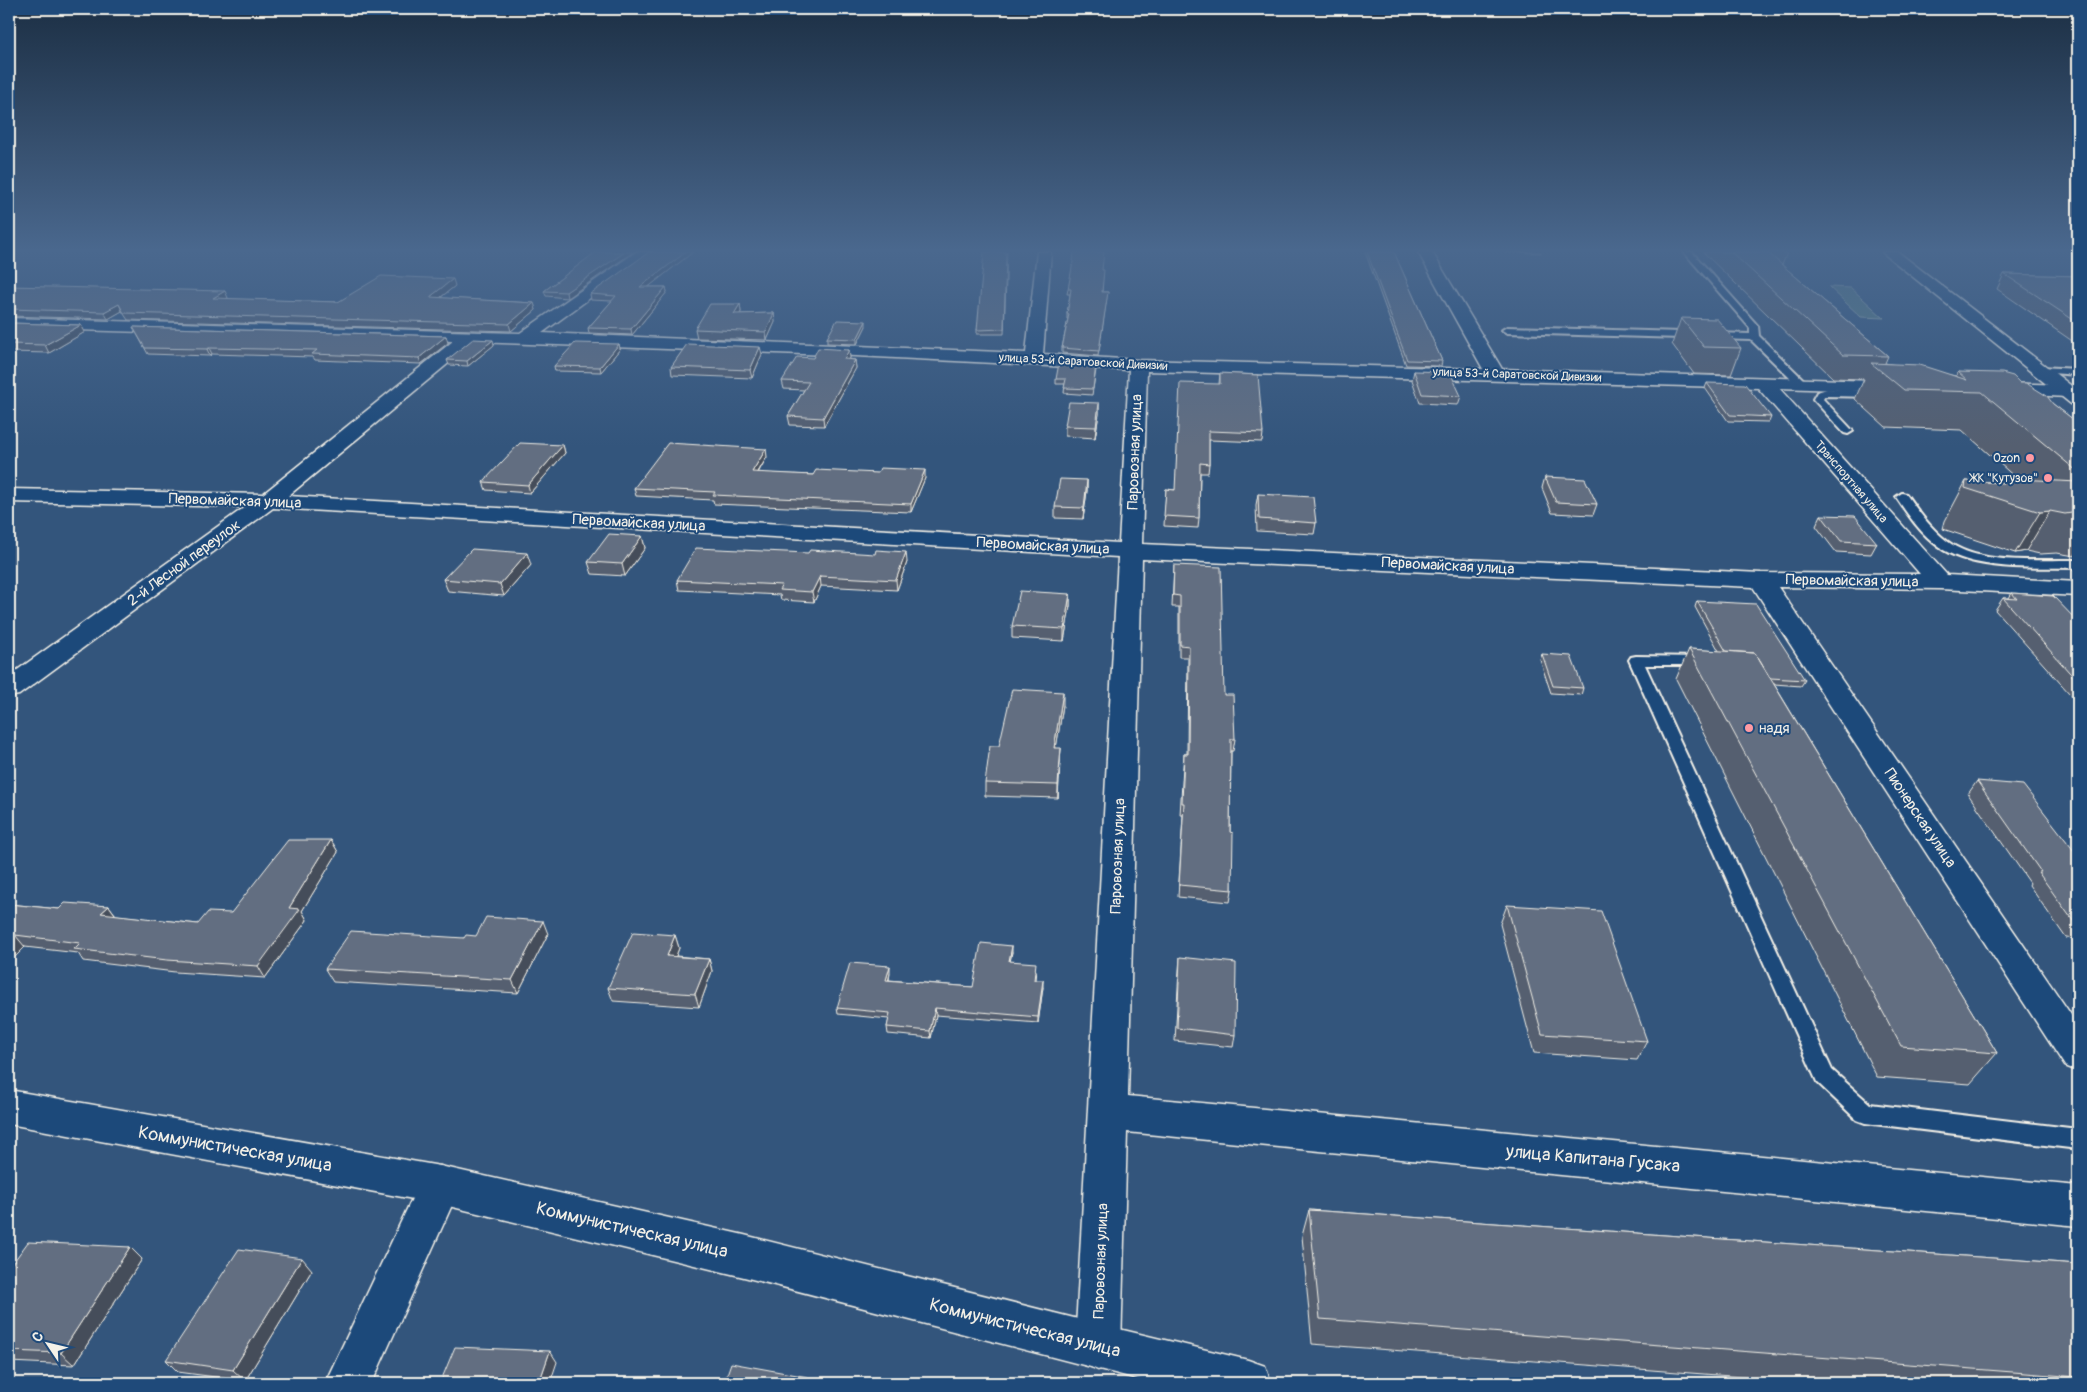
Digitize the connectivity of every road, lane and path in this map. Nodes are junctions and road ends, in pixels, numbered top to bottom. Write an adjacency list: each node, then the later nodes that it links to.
1 (554, 317): 10 (street)
2 (1038, 317): 11 (street)
3 (1462, 317): 15 (street)
4 (1745, 317): 9 (lane)
5 (1973, 317): 13 (street)
6 (9, 323): 8 (street, улица 53-й Саратовской Дивизии)
7 (1507, 330): 9 (lane)
8 (470, 336): 10 (street, улица 53-й Саратовской Дивизии); 26 (street, 2-й Лесной переулок)
9 (1754, 337): 17 (lane)
10 (524, 338): 11 (street, улица 53-й Саратовской Дивизии)
11 (1034, 359): 12 (street, улица 53-й Саратовской Дивизии)
12 (1138, 366): 15 (street, улица 53-й Саратовской Дивизии); 27 (street, Паровозная улица)
13 (2041, 370): 14 (lane); 21 (street)
14 (2078, 372)
15 (1495, 374): 16 (street, улица 53-й Саратовской Дивизии)
16 (1763, 382): 17 (street, улица 53-й Саратовской Дивизии); 30 (street, Транспортная улица)
17 (1801, 384): 20 (street, улица 53-й Саратовской Дивизии)
18 (1983, 388): 19 (street)
19 (2021, 390): 21 (street); 22 (lane)
20 (1912, 391): 23 (lane)
21 (2073, 395)
22 (1998, 401)
23 (1848, 431)
24 (9, 495): 26 (street, Первомайская улица)
25 (1902, 497): 28 (lane)
26 (268, 501): 27 (street, Первомайская улица); 33 (street, 2-й Лесной переулок)
27 (1131, 551): 29 (street, Первомайская улица); 36 (street, Паровозная улица)
28 (2078, 564)
29 (1761, 580): 30 (street, Первомайская улица); 34 (street, Пионерская улица)
30 (1940, 582): 31 (street, Первомайская улица)
31 (2078, 588)
32 (1701, 661): 37 (lane)
33 (9, 689)
34 (2078, 1055)
35 (9, 1108): 38 (street, Коммунистическая улица)
36 (1107, 1112): 39 (street, улица Капитана Гусака); 40 (street, Паровозная улица)
37 (2078, 1139)
38 (440, 1185): 40 (street, Коммунистическая улица); 41 (street)
39 (2078, 1206)
40 (1098, 1347): 42 (street, Коммунистическая улица)
41 (348, 1383)
42 (1248, 1383)

